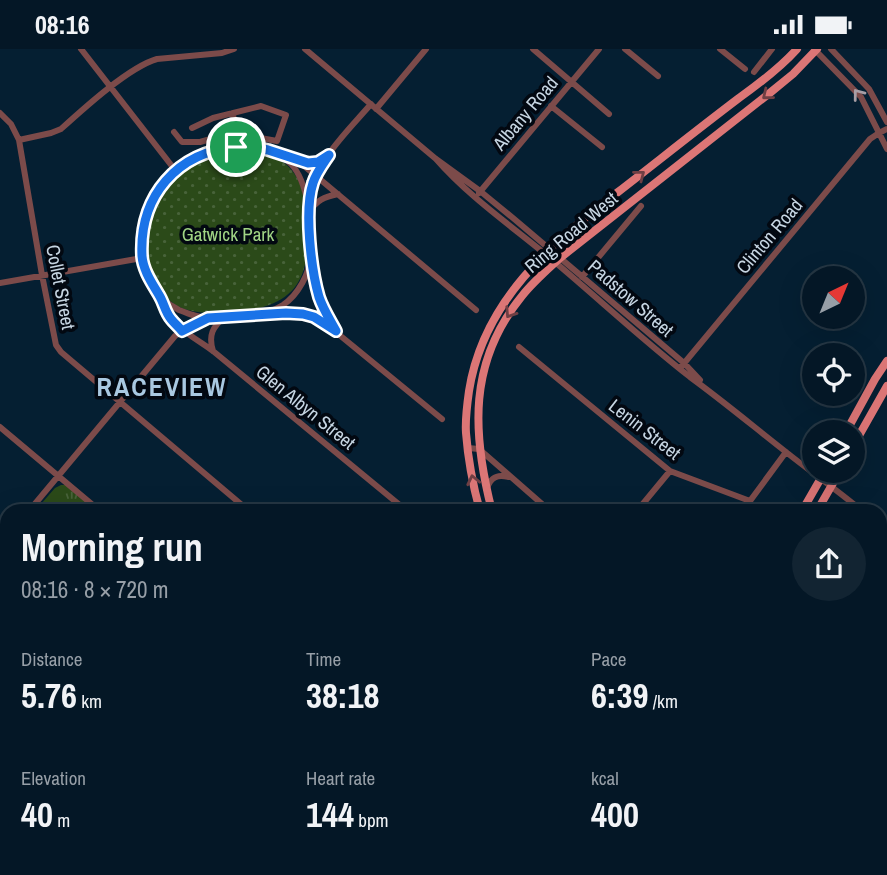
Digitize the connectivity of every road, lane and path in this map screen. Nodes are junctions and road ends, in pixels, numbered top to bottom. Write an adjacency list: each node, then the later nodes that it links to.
1 (81, 49): 17 (street)
2 (234, 49): 17 (street)
3 (305, 49): 18 (street, Padstow Street)
4 (426, 49): 18 (street)
5 (533, 49): 16 (street)
6 (598, 49): 16 (street, Albany Road)
7 (625, 49): 15 (street)
8 (720, 49): 13 (street)
9 (797, 49): 42 (main road, Ring Road West, one-way to 9)
10 (816, 49): 28 (street, one-way to 10); 45 (main road, Ring Road West, one-way to 45)
11 (831, 49): 23 (street)
12 (770, 50): 14 (street)
13 (745, 69)
14 (754, 72)
15 (658, 76)
16 (572, 81): 19 (street, Albany Road); 22 (street)
17 (112, 87): 29 (street); 36 (street)
18 (373, 106): 34 (street); 39 (street, Padstow Street)
19 (551, 106): 31 (street); 39 (street, Albany Road)
20 (0, 113): 29 (street, Collet Street)
21 (233, 113): 24 (street); 27 (street); 27 (street)
22 (609, 114)
23 (887, 122)
24 (192, 128)
25 (887, 129): 28 (street, Clinton Road)
26 (174, 132): 27 (street)
27 (235, 133): 30 (street)
28 (879, 133): 33 (street); 59 (street, Clinton Road)
29 (19, 139): 46 (street, Collet Street)
30 (236, 147): 32 (street); 36 (street)
31 (602, 147)
32 (265, 149): 35 (street); 41 (street)
33 (887, 149)
34 (329, 155): 35 (street); 37 (street)
35 (297, 160): 37 (street)
36 (175, 170): 44 (street)
37 (316, 175): 38 (street); 41 (street)
38 (338, 194): 41 (street); 50 (street)
39 (478, 194): 42 (street, Padstow Street)
40 (642, 206): 47 (street)
41 (309, 209): 43 (street)
42 (548, 252): 45 (street, Padstow Street); 66 (main road, Ring Road West)
43 (312, 256): 51 (street); 55 (street)
44 (142, 258): 46 (street); 49 (street)
45 (558, 260): 47 (street, Padstow Street); 59 (street, Padstow Street); 67 (main road, Ring Road West, one-way to 67)
46 (42, 275): 48 (street); 61 (street, Collet Street)
47 (582, 277): 59 (street, Padstow Street)
48 (0, 283)
49 (161, 297): 53 (street); 54 (street)
50 (476, 310)
51 (254, 315): 52 (street); 55 (street)
52 (224, 317): 53 (street); 57 (street)
53 (208, 318): 54 (street)
54 (182, 331): 57 (street, Glen Albyn Street); 61 (street)
55 (336, 331): 62 (street)
56 (519, 347): 70 (street, Lenin Street)
57 (213, 351): 80 (street, Glen Albyn Street)
58 (887, 361): 63 (main road)
59 (682, 366): 68 (street, Padstow Street)
60 (887, 386): 64 (main road)
61 (119, 402): 71 (street); 79 (street, Collet Street)
62 (442, 419)
63 (853, 420)
64 (865, 425)
65 (0, 428): 71 (street)
66 (468, 449): 67 (street); 81 (main road, Ring Road West, one-way to 66)
67 (479, 449): 72 (street); 75 (main road, Ring Road West)
68 (786, 452): 69 (street, Padstow Street); 76 (street)
69 (802, 462)
70 (670, 471): 76 (street, Lenin Street); 84 (street)
71 (58, 476): 77 (street); 78 (street)
72 (510, 477): 75 (street); 83 (street)
73 (818, 483): 86 (main road)
74 (832, 485): 87 (main road); 88 (street, Padstow Street)
75 (486, 490): 82 (main road, Ring Road West)
76 (750, 501): 85 (street)
77 (35, 504)
78 (92, 504)
79 (241, 504)
80 (399, 504)
81 (479, 504)
82 (490, 504)
83 (542, 504)
84 (643, 504)
85 (748, 504)
86 (806, 504)
87 (821, 504)
88 (854, 504)

